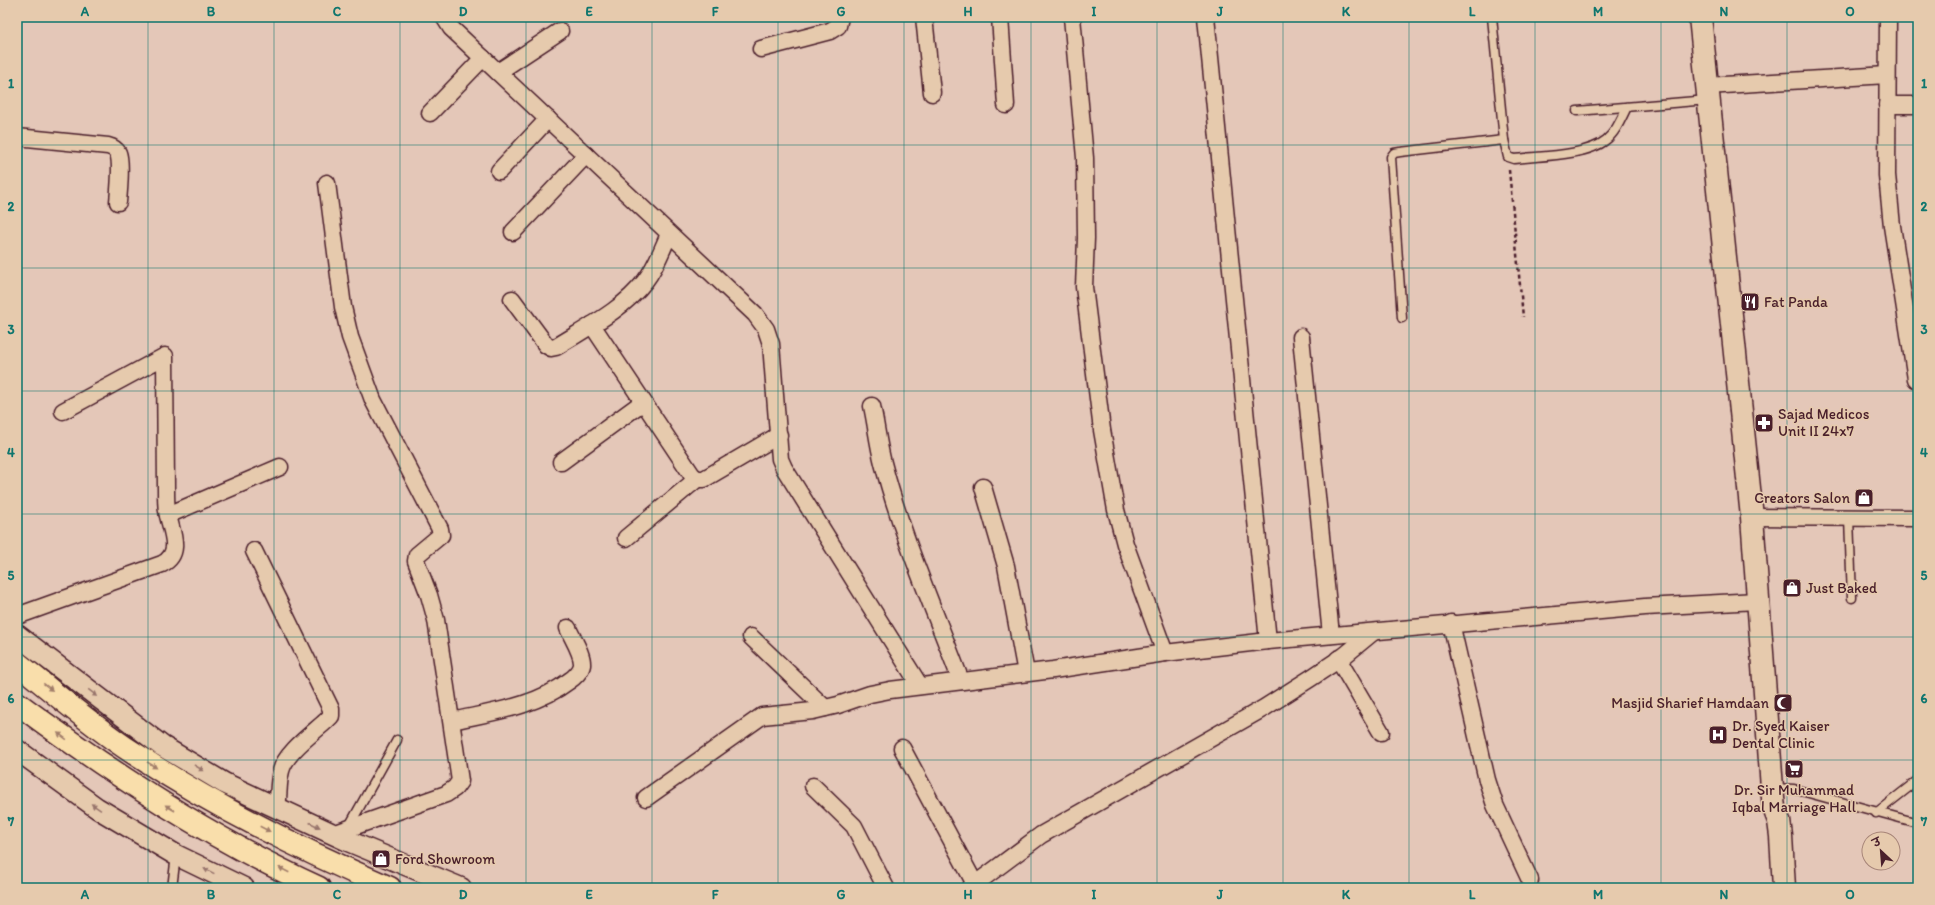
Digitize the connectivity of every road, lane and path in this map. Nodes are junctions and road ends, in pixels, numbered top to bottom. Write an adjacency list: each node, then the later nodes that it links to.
1 (444, 17): 12 (street)
2 (840, 17): 11 (street)
3 (924, 17): 15 (street)
4 (1000, 17): 17 (street)
5 (1072, 17): 63 (street)
6 (1206, 17): 62 (street)
7 (1492, 17): 25 (lane)
8 (1700, 17): 16 (main road)
9 (1888, 17): 14 (street)
10 (560, 31): 13 (street)
11 (760, 49)
12 (483, 58): 13 (street); 22 (street)
13 (498, 72): 23 (street)
14 (1888, 75): 16 (street); 18 (street)
15 (932, 93)
16 (1708, 93): 20 (lane); 48 (main road)
17 (1006, 105)
18 (1888, 105): 19 (street); 38 (street)
19 (1918, 105)
20 (1627, 107): 21 (lane); 27 (lane)
21 (1577, 111)
22 (430, 113)
23 (548, 119): 26 (street); 28 (street)
24 (17, 137): 30 (street)
25 (1504, 140): 27 (lane); 35 (lane)
26 (586, 155): 31 (street); 32 (street)
27 (1508, 157): 34 (path)
28 (499, 171)
29 (327, 183): 71 (street)
30 (118, 202)
31 (513, 232)
32 (669, 234): 36 (street); 42 (street)
33 (512, 299): 36 (street)
34 (1523, 317)
35 (1402, 318)
36 (592, 325): 39 (street)
37 (1301, 337): 60 (street)
38 (1916, 379)
39 (643, 402): 43 (street); 45 (street)
40 (872, 406): 67 (street)
41 (63, 411): 47 (street)
42 (779, 435): 45 (street); 68 (street)
43 (561, 462)
44 (280, 467): 47 (street)
45 (697, 479): 51 (street)
46 (983, 487): 66 (street)
47 (168, 515): 55 (street)
48 (1752, 517): 49 (street); 54 (main road)
49 (1849, 518): 50 (street); 53 (lane)
50 (1918, 518)
51 (626, 538)
52 (254, 551): 80 (street)
53 (1852, 598)
54 (1757, 601): 56 (street); 79 (main road)
55 (17, 616)
56 (1451, 623): 58 (street); 85 (street)
57 (568, 628): 71 (street)
58 (1372, 633): 60 (street); 64 (street)
59 (17, 635): 80 (street, one-way to 80)
60 (1331, 635): 62 (street)
61 (750, 637): 70 (street)
62 (1268, 641): 63 (street)
63 (1165, 653): 66 (street)
64 (1338, 659): 72 (street); 86 (street)
65 (17, 663): 91 (highway, one-way to 91)
66 (1026, 673): 67 (street)
67 (962, 681): 68 (street)
68 (920, 686): 70 (street)
69 (17, 703): 90 (highway, one-way to 69)
70 (825, 708): 78 (street)
71 (452, 721): 83 (street)
72 (1381, 732)
73 (397, 740): 83 (lane)
74 (902, 748): 86 (street)
75 (17, 750): 84 (street, one-way to 75)
76 (1918, 780): 81 (lane)
77 (813, 786): 93 (street)
78 (646, 798)
79 (1773, 798): 81 (lane); 87 (main road)
80 (277, 808): 83 (street, one-way to 83)
81 (1876, 813): 82 (lane)
82 (1918, 823)
83 (340, 831): 92 (street)
84 (176, 855): 88 (lane); 89 (street, one-way to 84)
85 (1530, 880)
86 (973, 886)
87 (1781, 887)
88 (172, 888)
89 (244, 888)
90 (319, 888)
91 (390, 888)
92 (461, 888)
93 (886, 888)

